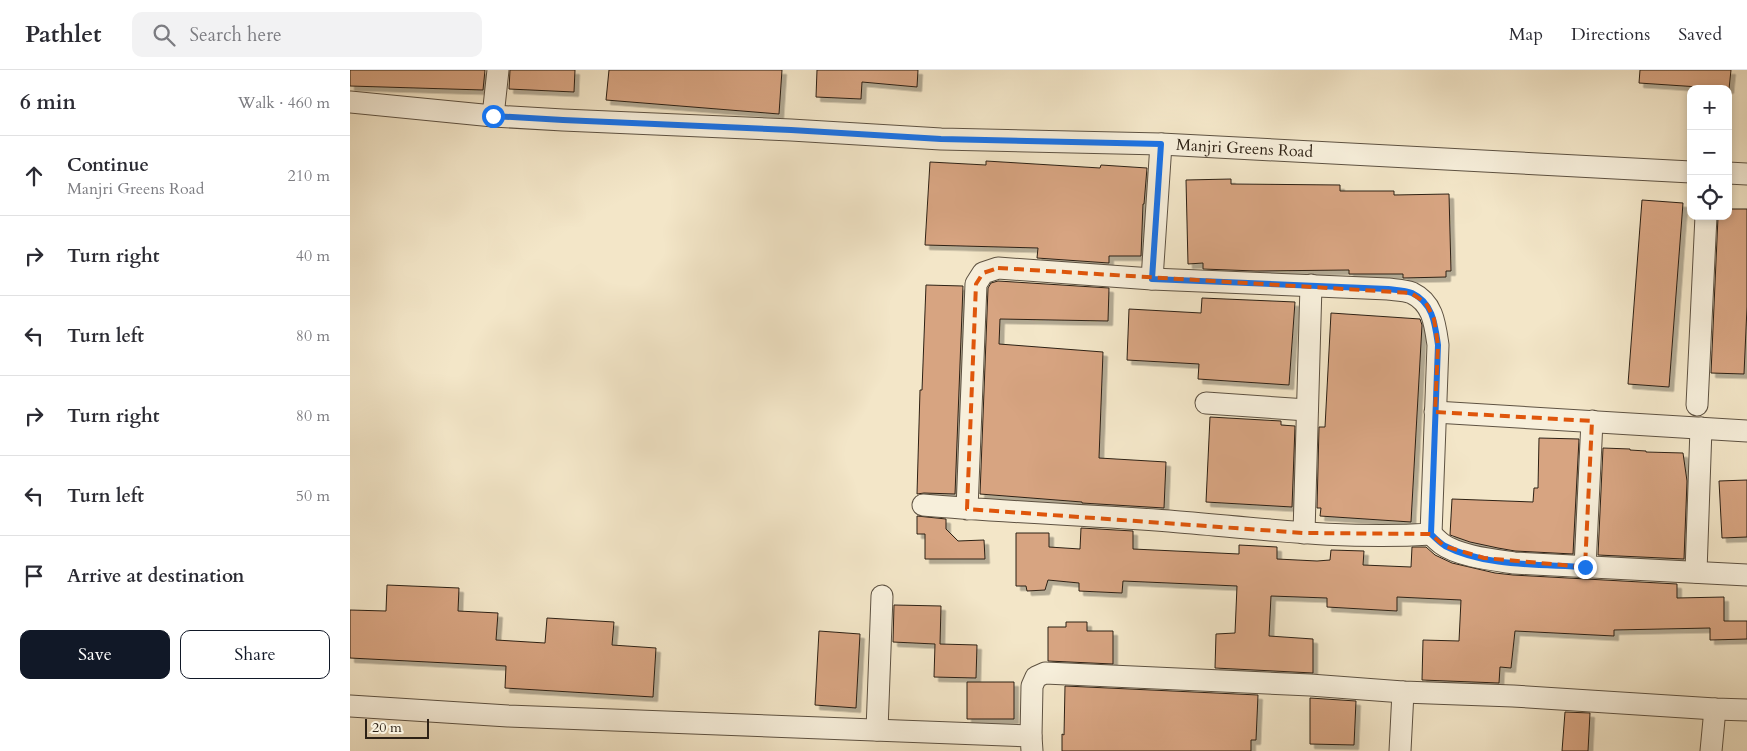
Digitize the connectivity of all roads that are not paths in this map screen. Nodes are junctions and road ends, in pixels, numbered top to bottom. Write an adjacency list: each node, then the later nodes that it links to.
1 (498, 70): 3 (street)
2 (350, 102): 3 (street, Manjri Greens Road)
3 (493, 116): 4 (street, Manjri Greens Road)
4 (1161, 144): 5 (street, Manjri Greens Road); 9 (street)
5 (1687, 172)
6 (1732, 173): 7 (street)
7 (1747, 174)
8 (1706, 220): 12 (street)
9 (1152, 279): 10 (street); 19 (street)
10 (1311, 285): 13 (street); 14 (street)
11 (1206, 403): 13 (street)
12 (1697, 405)
13 (1307, 410): 20 (street)
14 (1435, 412): 15 (street); 21 (street)
15 (1592, 421): 16 (street); 22 (street)
16 (1701, 428): 17 (street); 23 (street)
17 (1747, 431)
18 (923, 505): 19 (street)
19 (968, 509): 20 (street)
20 (1304, 533): 21 (street)
21 (1431, 534): 22 (street)
22 (1585, 567): 23 (street)
23 (1696, 572): 24 (street)
24 (1747, 575)
25 (882, 596): 30 (street)
26 (1403, 692): 28 (street); 31 (street); 32 (street)
27 (350, 706): 30 (street)
28 (1715, 709): 29 (street); 33 (street)
29 (1747, 710)
30 (877, 730): 31 (street)
31 (1032, 744)
32 (1400, 751)
33 (1711, 751)

